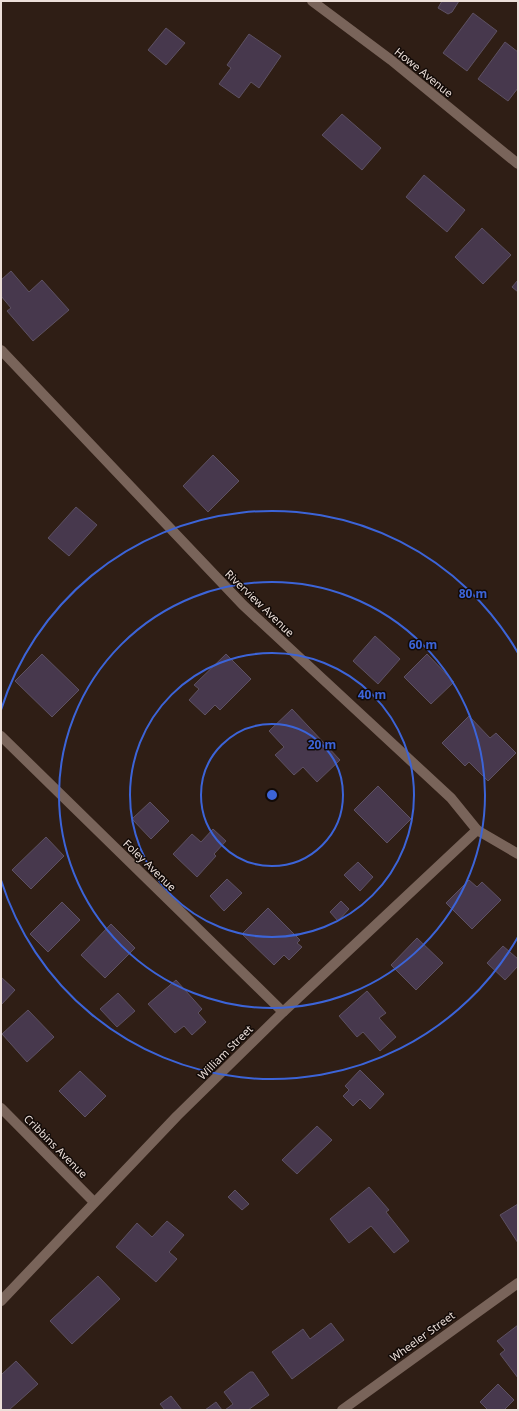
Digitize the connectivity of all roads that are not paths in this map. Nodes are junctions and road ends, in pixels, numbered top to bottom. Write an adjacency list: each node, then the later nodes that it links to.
1 (312, 1): 2 (street, Howe Avenue)
2 (518, 164)
3 (1, 350): 5 (street, Riverview Avenue)
4 (1, 736): 7 (street, Foley Avenue)
5 (477, 830): 6 (street, Riverview Avenue); 7 (street, William Street)
6 (518, 854)
7 (283, 1012): 9 (street, William Street)
8 (1, 1108): 9 (street, Cribbins Avenue)
9 (94, 1202): 11 (street, William Street)
10 (518, 1283): 12 (street, Wheeler Street)
11 (1, 1301)
12 (342, 1410)

